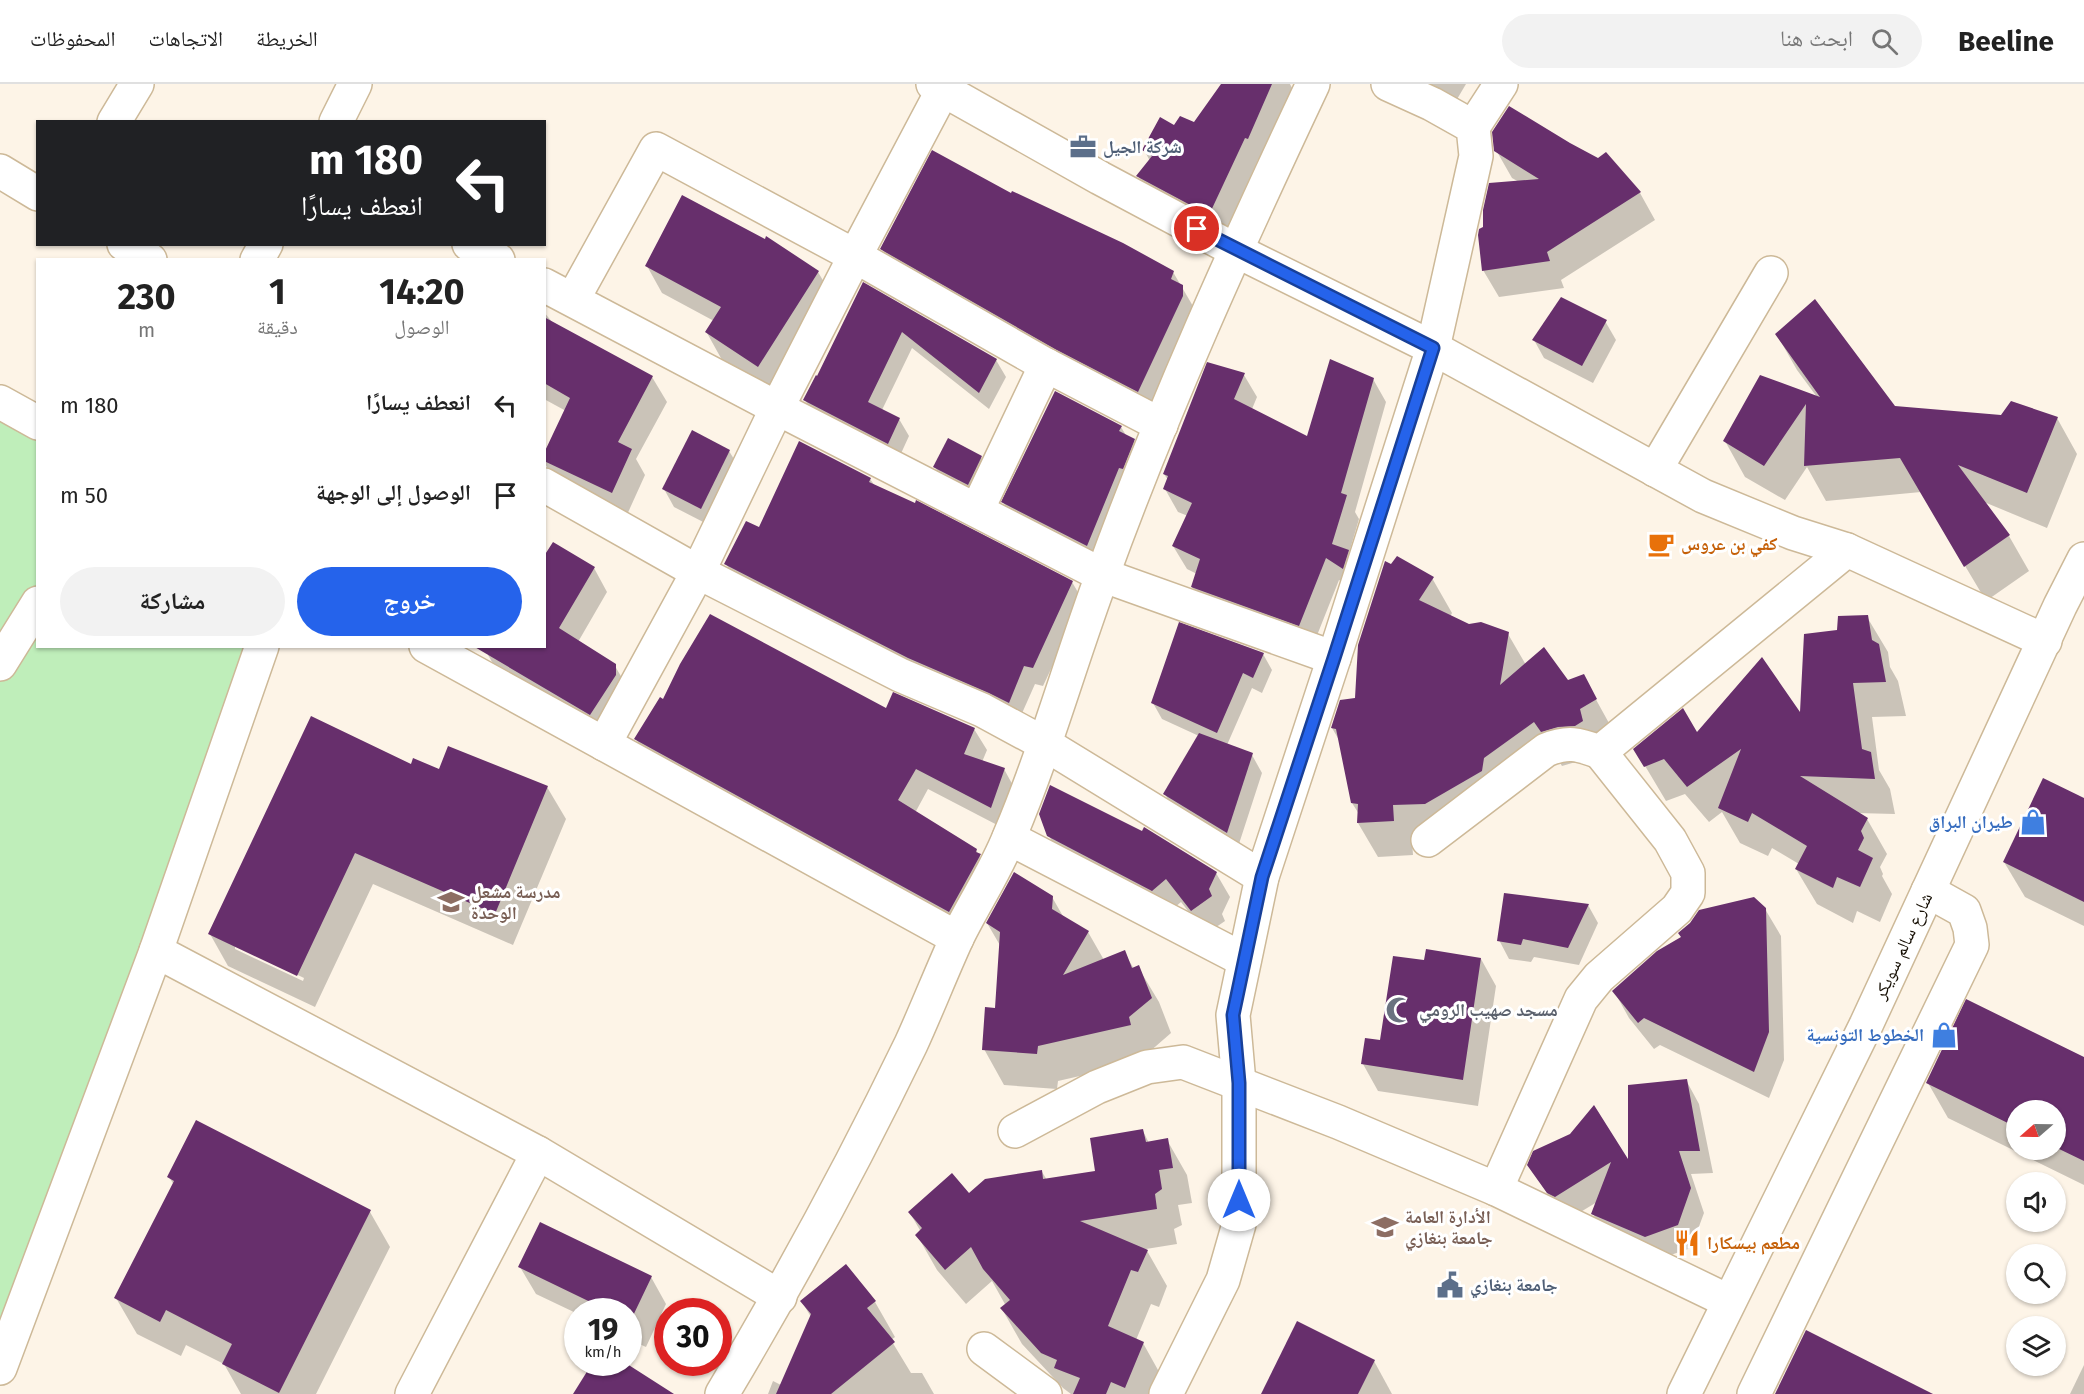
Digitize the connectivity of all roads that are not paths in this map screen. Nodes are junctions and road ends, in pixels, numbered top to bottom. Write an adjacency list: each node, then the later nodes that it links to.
1 (136, 84): 7 (street)
2 (355, 84): 8 (street)
3 (1313, 84): 13 (street)
4 (1388, 84): 9 (street)
5 (1501, 84): 9 (street)
6 (941, 86): 13 (street); 14 (street)
7 (115, 120)
8 (337, 120)
9 (1473, 127): 18 (street)
10 (0, 171): 11 (street)
11 (36, 193)
12 (127, 246): 15 (street)
13 (1235, 250): 18 (street); 23 (street)
14 (855, 256): 17 (street); 19 (street); 21 (street)
15 (147, 258)
16 (1771, 273): 24 (street)
17 (559, 292): 21 (street)
18 (1433, 348): 24 (street); 37 (street)
19 (1046, 365): 23 (street); 26 (street)
20 (0, 402): 22 (street)
21 (777, 408): 26 (street); 29 (street)
22 (36, 422)
23 (1161, 425): 30 (street)
24 (1655, 470): 27 (street)
25 (546, 490): 29 (street)
26 (977, 510): 30 (street)
27 (1847, 550): 33 (street); 41 (street)
28 (2084, 559): 32 (street, شارع سالم سويكر)
29 (698, 572): 39 (street); 40 (street)
30 (1102, 575): 37 (street); 40 (street)
31 (36, 606): 38 (street)
32 (2072, 613): 33 (street, شارع سالم سويكر)
33 (2045, 641): 45 (street, شارع سالم سويكر)
34 (261, 648): 47 (street)
35 (434, 648): 36 (street)
36 (464, 656): 39 (street)
37 (1334, 658): 44 (street)
38 (0, 664)
39 (604, 744): 46 (street)
40 (1045, 744): 42 (street); 44 (street)
41 (1600, 752): 43 (street); 52 (street)
42 (1009, 838): 46 (street); 48 (street)
43 (1428, 840)
44 (1262, 877): 48 (street)
45 (1928, 891): 54 (street, شارع سالم سويكر); 62 (street)
46 (957, 938): 53 (street)
47 (156, 951): 51 (street); 56 (street)
48 (1244, 960): 49 (street)
49 (1239, 1083): 50 (street); 52 (street); 60 (street)
50 (1015, 1131)
51 (538, 1153): 53 (street); 57 (street)
52 (1496, 1189): 54 (street)
53 (780, 1298): 58 (street)
54 (1728, 1301): 61 (street, شارع سالم سويكر)
55 (984, 1350): 59 (street)
56 (0, 1368)
57 (412, 1394)
58 (722, 1394)
59 (1045, 1394)
60 (1166, 1394)
61 (1684, 1394)
62 (1754, 1394)

